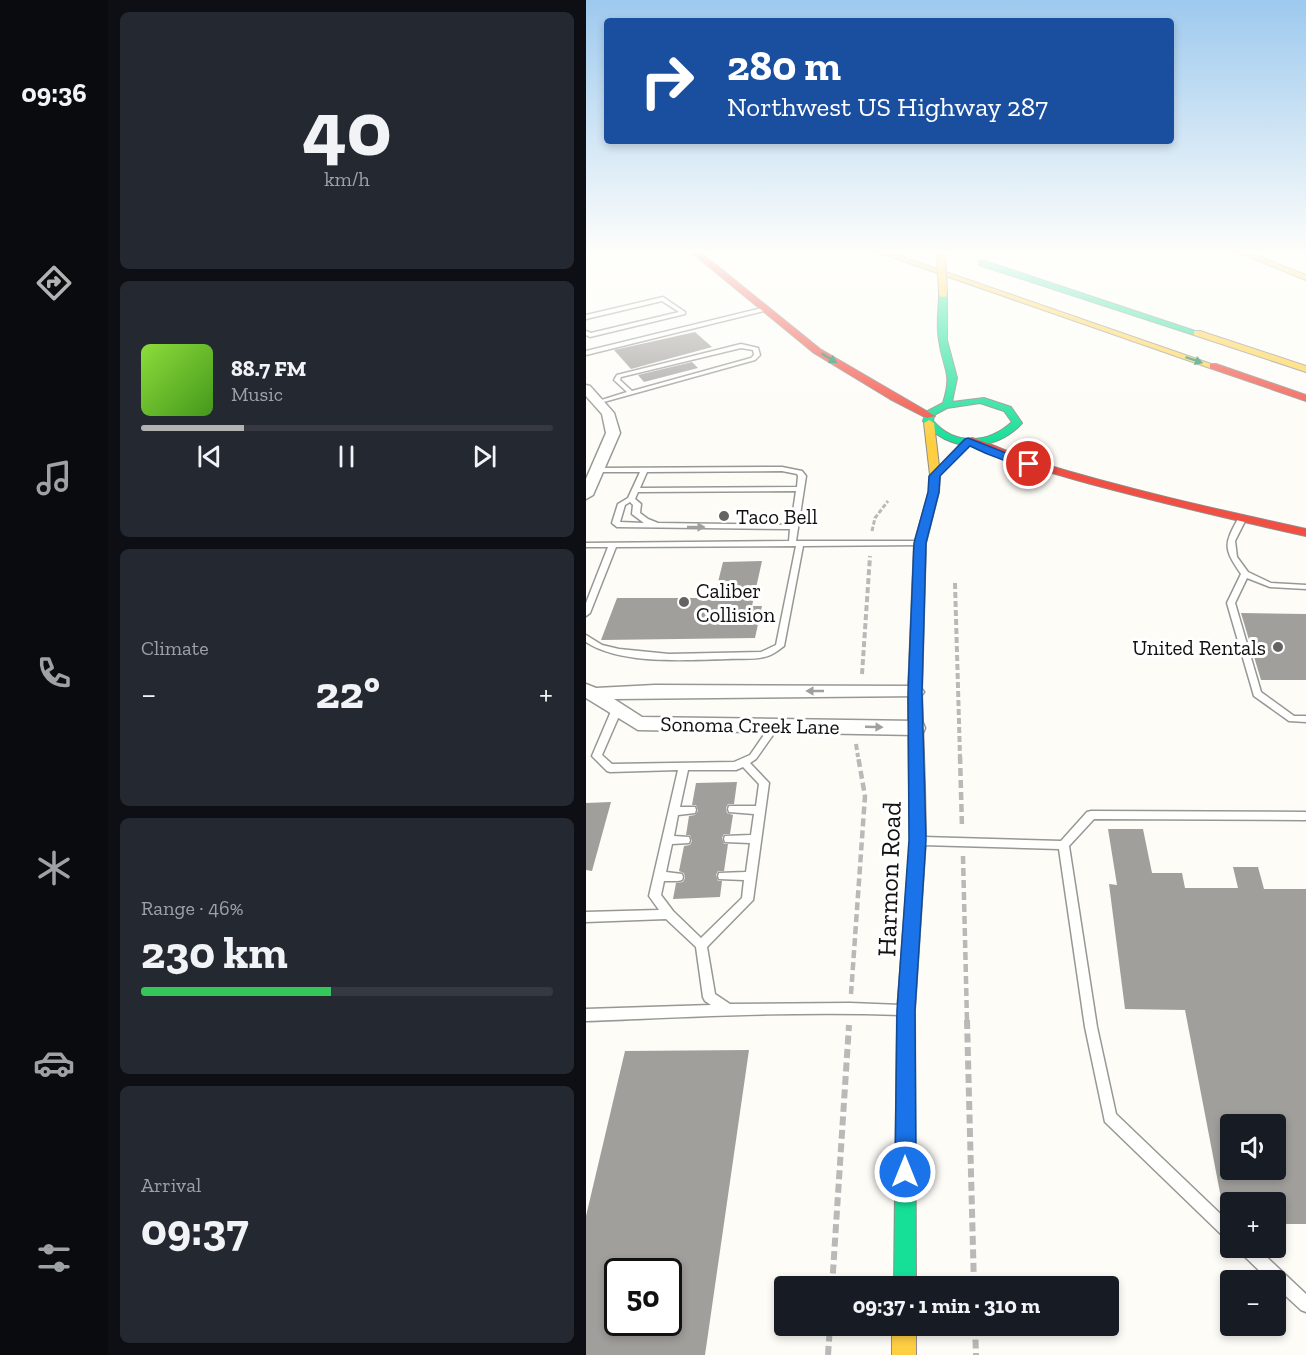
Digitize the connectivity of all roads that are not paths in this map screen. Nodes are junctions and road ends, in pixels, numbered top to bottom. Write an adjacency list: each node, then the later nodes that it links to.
1 (647, 315): 8 (lane)
2 (673, 315): 8 (lane)
3 (740, 315): 10 (lane)
4 (774, 315): 19 (main road, one-way to 19)
5 (943, 315): 11 (main road, bridge)
6 (1065, 315): 15 (main road, one-way to 15)
7 (1141, 315): 12 (main road)
8 (652, 320): 9 (lane)
9 (586, 333)
10 (586, 353)
11 (953, 369): 17 (main road); 18 (main road)
12 (1306, 369)
13 (586, 389): 16 (street)
14 (631, 393): 14 (lane); 16 (lane)
15 (1306, 398)
16 (598, 402): 23 (street)
17 (947, 404): 18 (main road); 19 (main road)
18 (1010, 409): 20 (main road)
19 (929, 419): 21 (main road); 25 (main road, Harmon Road)
20 (1012, 430): 21 (main road); 22 (main road)
21 (970, 441): 22 (main road); 25 (main road)
22 (1046, 468): 30 (main road)
23 (598, 470): 24 (lane); 28 (street)
24 (644, 470): 26 (lane); 27 (lane)
25 (935, 476): 34 (main road, Harmon Road)
26 (800, 489): 27 (lane); 31 (lane)
27 (635, 490): 29 (lane)
28 (586, 495)
29 (631, 499): 32 (lane); 32 (lane)
30 (1242, 519): 33 (main road); 38 (lane)
31 (794, 526): 32 (lane, one-way to 31); 35 (lane)
32 (668, 527)
33 (1306, 533)
34 (920, 543): 35 (lane); 43 (main road, Harmon Road)
35 (796, 544): 37 (lane); 41 (lane)
36 (586, 545): 37 (lane)
37 (613, 545): 40 (lane)
38 (1245, 574): 39 (lane); 45 (lane)
39 (1306, 587)
40 (586, 614)
41 (586, 638)
42 (589, 692): 43 (street, Sonoma Creek Lane, one-way to 42); 44 (street, Sonoma Creek Lane)
43 (915, 692): 47 (main road, Harmon Road)
44 (617, 709): 46 (street, Sonoma Creek Lane); 49 (lane)
45 (1306, 720)
46 (775, 725): 47 (street, Sonoma Creek Lane, one-way to 47); 48 (lane)
47 (916, 728): 59 (main road, Harmon Road)
48 (744, 762): 49 (lane); 52 (lane)
49 (684, 767): 53 (lane)
50 (733, 809): 52 (lane)
51 (691, 810): 53 (lane)
52 (760, 810): 56 (lane)
53 (674, 811): 57 (lane)
54 (1306, 816): 60 (lane)
55 (729, 839): 56 (lane)
56 (756, 839): 63 (lane)
57 (668, 840): 58 (lane); 61 (lane)
58 (685, 840)
59 (918, 840): 60 (lane); 69 (main road, Harmon Road)
60 (1064, 844): 71 (lane)
61 (660, 876): 64 (lane); 65 (lane)
62 (723, 876): 63 (lane)
63 (750, 876): 67 (lane)
64 (678, 877)
65 (669, 914): 66 (lane); 67 (lane)
66 (586, 917)
67 (701, 945): 68 (lane)
68 (728, 1010): 69 (lane); 70 (lane)
69 (906, 1010): 73 (main road, Harmon Road)
70 (586, 1015)
71 (1220, 1223)
72 (1257, 1258): 74 (lane)
73 (904, 1276)
74 (1306, 1305)
75 (904, 1336): 76 (main road)
76 (904, 1355)

